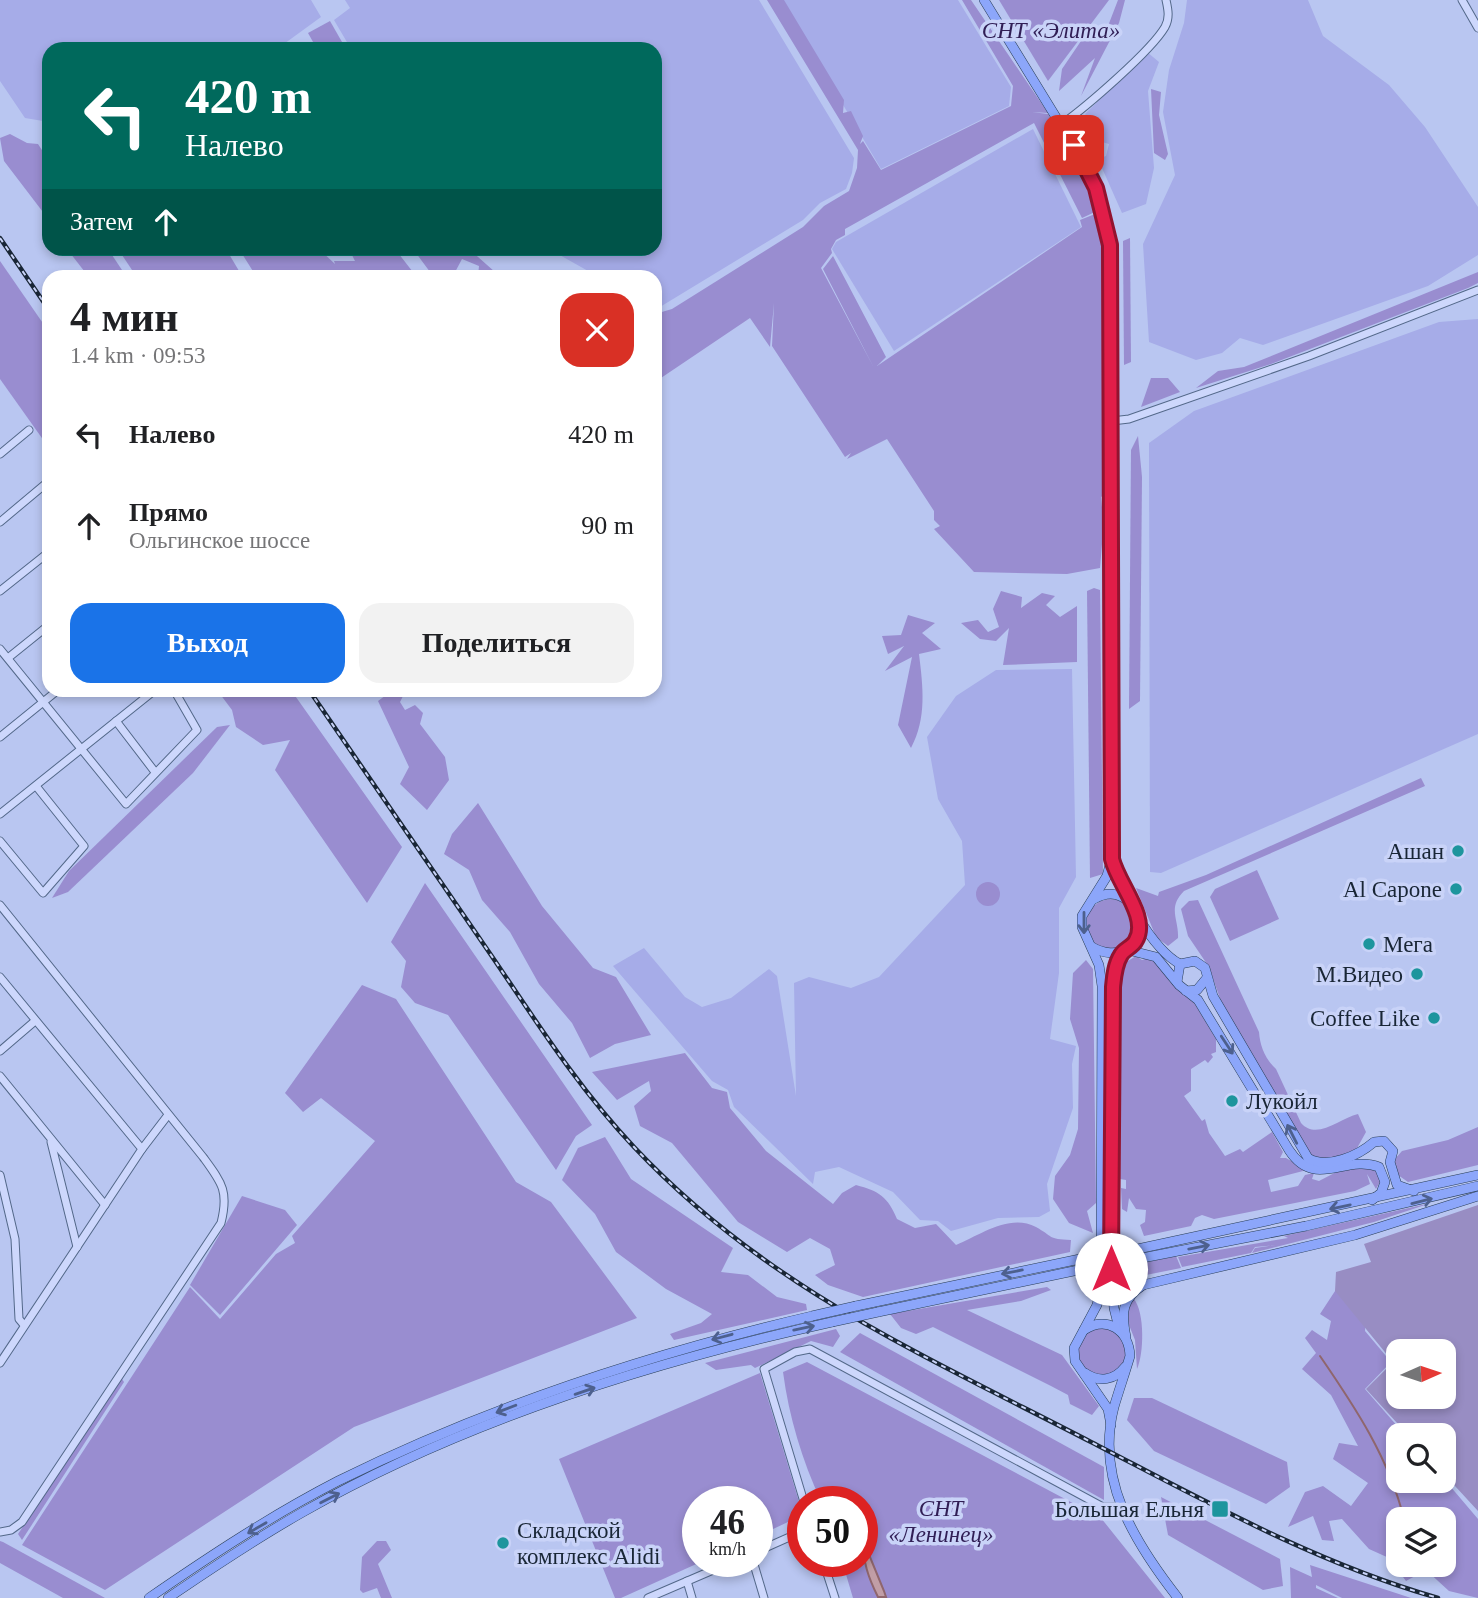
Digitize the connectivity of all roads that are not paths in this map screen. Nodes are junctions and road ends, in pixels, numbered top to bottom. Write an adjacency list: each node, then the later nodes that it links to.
1 (984, 0): 5 (main road)
2 (1166, 0): 5 (street)
3 (1461, 0): 4 (street)
4 (1478, 29)
5 (1062, 124): 7 (main road)
6 (1478, 290): 7 (street)
7 (1112, 421): 28 (main road)
8 (29, 430): 9 (street)
9 (0, 454)
10 (42, 487): 11 (street)
11 (0, 522)
12 (42, 558): 13 (street)
13 (0, 591)
14 (42, 631): 16 (street)
15 (0, 649): 16 (street)
16 (8, 659): 20 (street)
17 (49, 697): 20 (street)
18 (146, 697): 21 (street)
19 (178, 697): 24 (street)
20 (42, 702): 22 (street); 23 (street)
21 (116, 721): 23 (street); 24 (street)
22 (0, 737)
23 (81, 749): 24 (street); 25 (street)
24 (155, 772)
25 (36, 786): 26 (street); 27 (street)
26 (0, 814)
27 (0, 841)
28 (1112, 859): 29 (main road); 31 (main road)
29 (1092, 900): 31 (main road); 32 (main road, one-way to 32)
30 (0, 905): 42 (street)
31 (1136, 910): 33 (main road); 34 (main road)
32 (1092, 947): 33 (main road); 61 (main road)
33 (1125, 951): 37 (main road); 58 (main road)
34 (1180, 964): 36 (main road); 37 (main road)
35 (0, 977): 39 (street)
36 (1207, 978): 38 (main road); 45 (main road, one-way to 36)
37 (1177, 982): 38 (main road)
38 (1186, 990): 47 (main road, one-way to 47)
39 (35, 1021): 40 (street); 44 (street)
40 (0, 1051)
41 (0, 1076): 43 (street)
42 (168, 1115): 44 (street); 69 (street)
43 (51, 1139): 54 (street); 55 (street)
44 (142, 1149): 54 (street)
45 (1368, 1149): 46 (main road); 47 (main road)
46 (1390, 1162): 47 (main road); 51 (main road)
47 (1376, 1165): 53 (main road)
48 (0, 1175): 60 (street)
49 (1478, 1175): 51 (main road)
50 (1478, 1186): 56 (main road, one-way to 50)
51 (1414, 1191): 53 (main road)
52 (1478, 1196): 59 (main road)
53 (1372, 1200): 56 (main road, one-way to 56)
54 (105, 1205): 55 (street)
55 (77, 1247): 60 (street)
56 (1132, 1254): 57 (main road, bridge)
57 (1081, 1264): 70 (main road, one-way to 70, bridge); 74 (main road, one-way to 57, bridge)
58 (1111, 1269): 59 (main road); 62 (main road)
59 (1143, 1285): 62 (main road)
60 (24, 1325): 63 (street)
61 (1083, 1331): 62 (main road); 65 (main road)
62 (1123, 1333): 64 (main road)
63 (0, 1363)
64 (1128, 1363): 65 (main road); 66 (main road)
65 (1081, 1370): 66 (main road)
66 (1111, 1426): 68 (main road)
67 (799, 1486): 68 (street)
68 (1121, 1507): 82 (main road)
69 (0, 1532)
70 (188, 1572): 74 (main road); 76 (main road)
71 (696, 1577): 75 (street)
72 (758, 1577): 80 (street)
73 (828, 1577): 81 (street)
74 (193, 1581): 77 (main road)
75 (687, 1581): 78 (street); 79 (street)
76 (149, 1598)
77 (168, 1598)
78 (648, 1598)
79 (692, 1598)
80 (764, 1598)
81 (835, 1598)
82 (1178, 1598)

